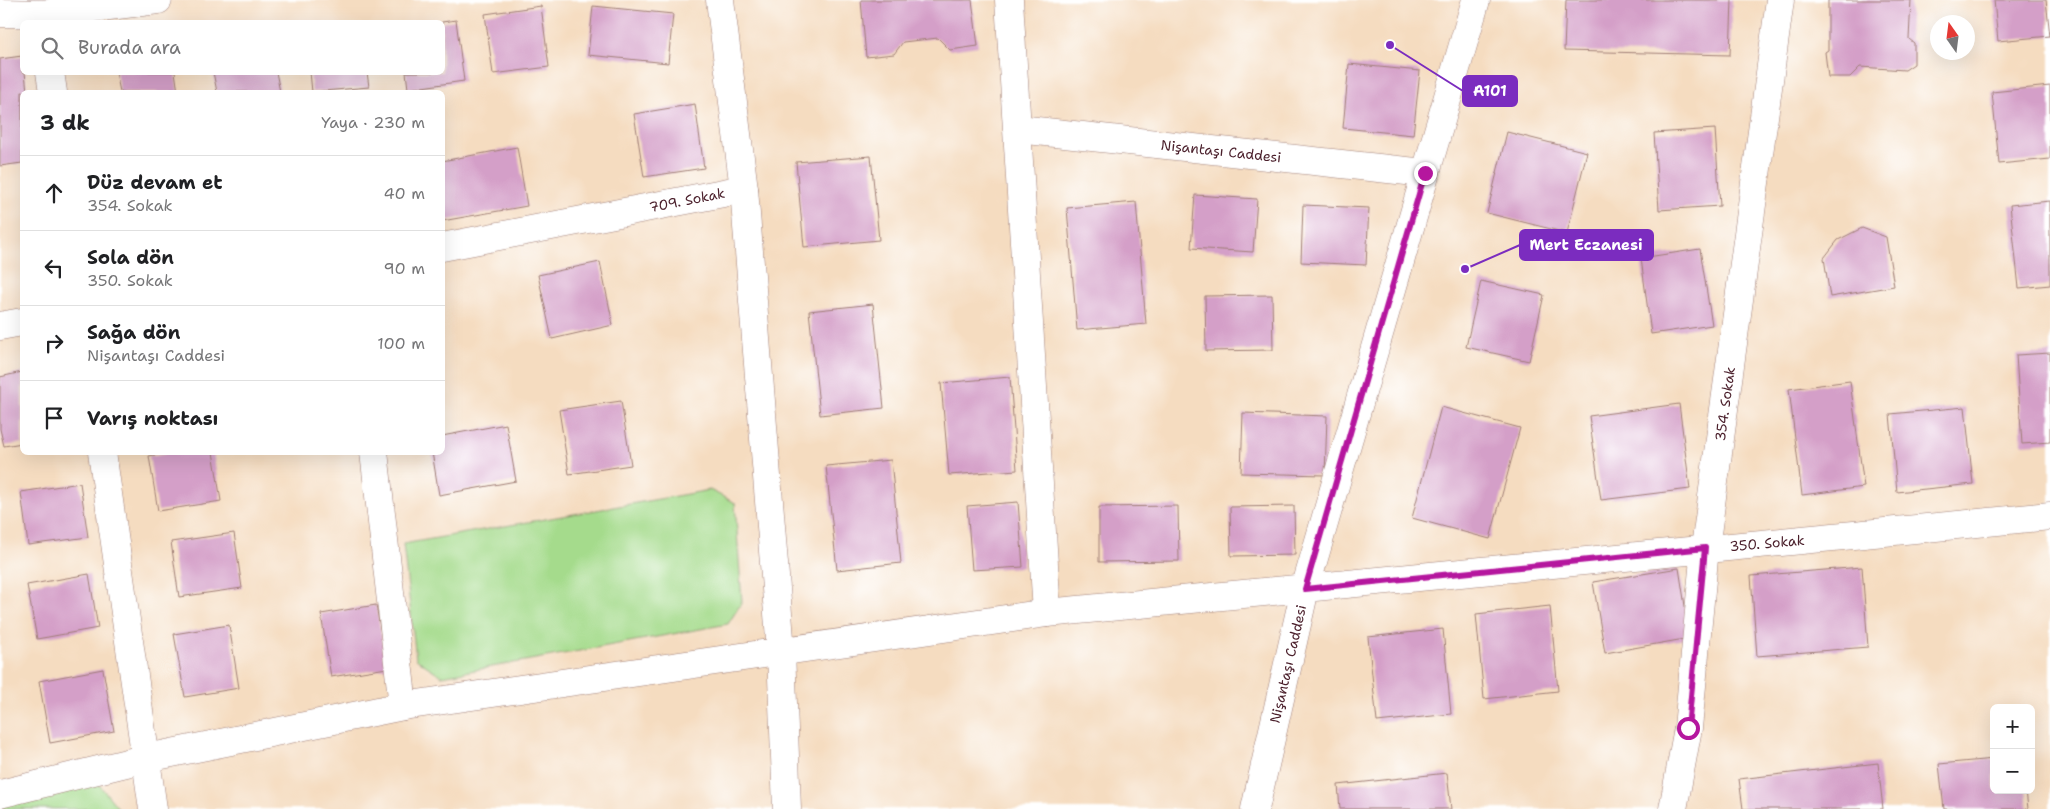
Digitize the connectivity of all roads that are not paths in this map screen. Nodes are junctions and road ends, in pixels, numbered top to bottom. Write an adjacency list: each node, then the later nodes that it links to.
1 (158, 0): 7 (street)
2 (720, 0): 12 (street, 709. Sokak)
3 (1009, 0): 10 (street)
4 (1476, 0): 11 (street, Nişantaşı Caddesi)
5 (1780, 0): 19 (street, 354. Sokak)
6 (0, 13): 7 (street)
7 (43, 18)
8 (50, 75): 9 (street)
9 (53, 90)
10 (1018, 129): 11 (street, Nişantaşı Caddesi); 21 (street)
11 (1425, 173): 20 (street, Nişantaşı Caddesi)
12 (744, 189): 13 (street, 709. Sokak); 22 (street)
13 (445, 246)
14 (20, 322): 15 (street)
15 (0, 326)
16 (102, 455): 24 (street)
17 (374, 455): 23 (street)
18 (2050, 516): 19 (street, 350. Sokak)
19 (1705, 548): 20 (street, 350. Sokak); 29 (street, 354. Sokak)
20 (1305, 589): 21 (street, 350. Sokak); 28 (street, Nişantaşı Caddesi)
21 (1047, 613): 22 (street, 350. Sokak)
22 (780, 651): 23 (street, 350. Sokak); 27 (street)
23 (402, 706): 24 (street, 350. Sokak)
24 (147, 758): 25 (street, 350. Sokak); 26 (street)
25 (0, 794)
26 (153, 809)
27 (787, 809)
28 (1254, 809)
29 (1673, 809)

